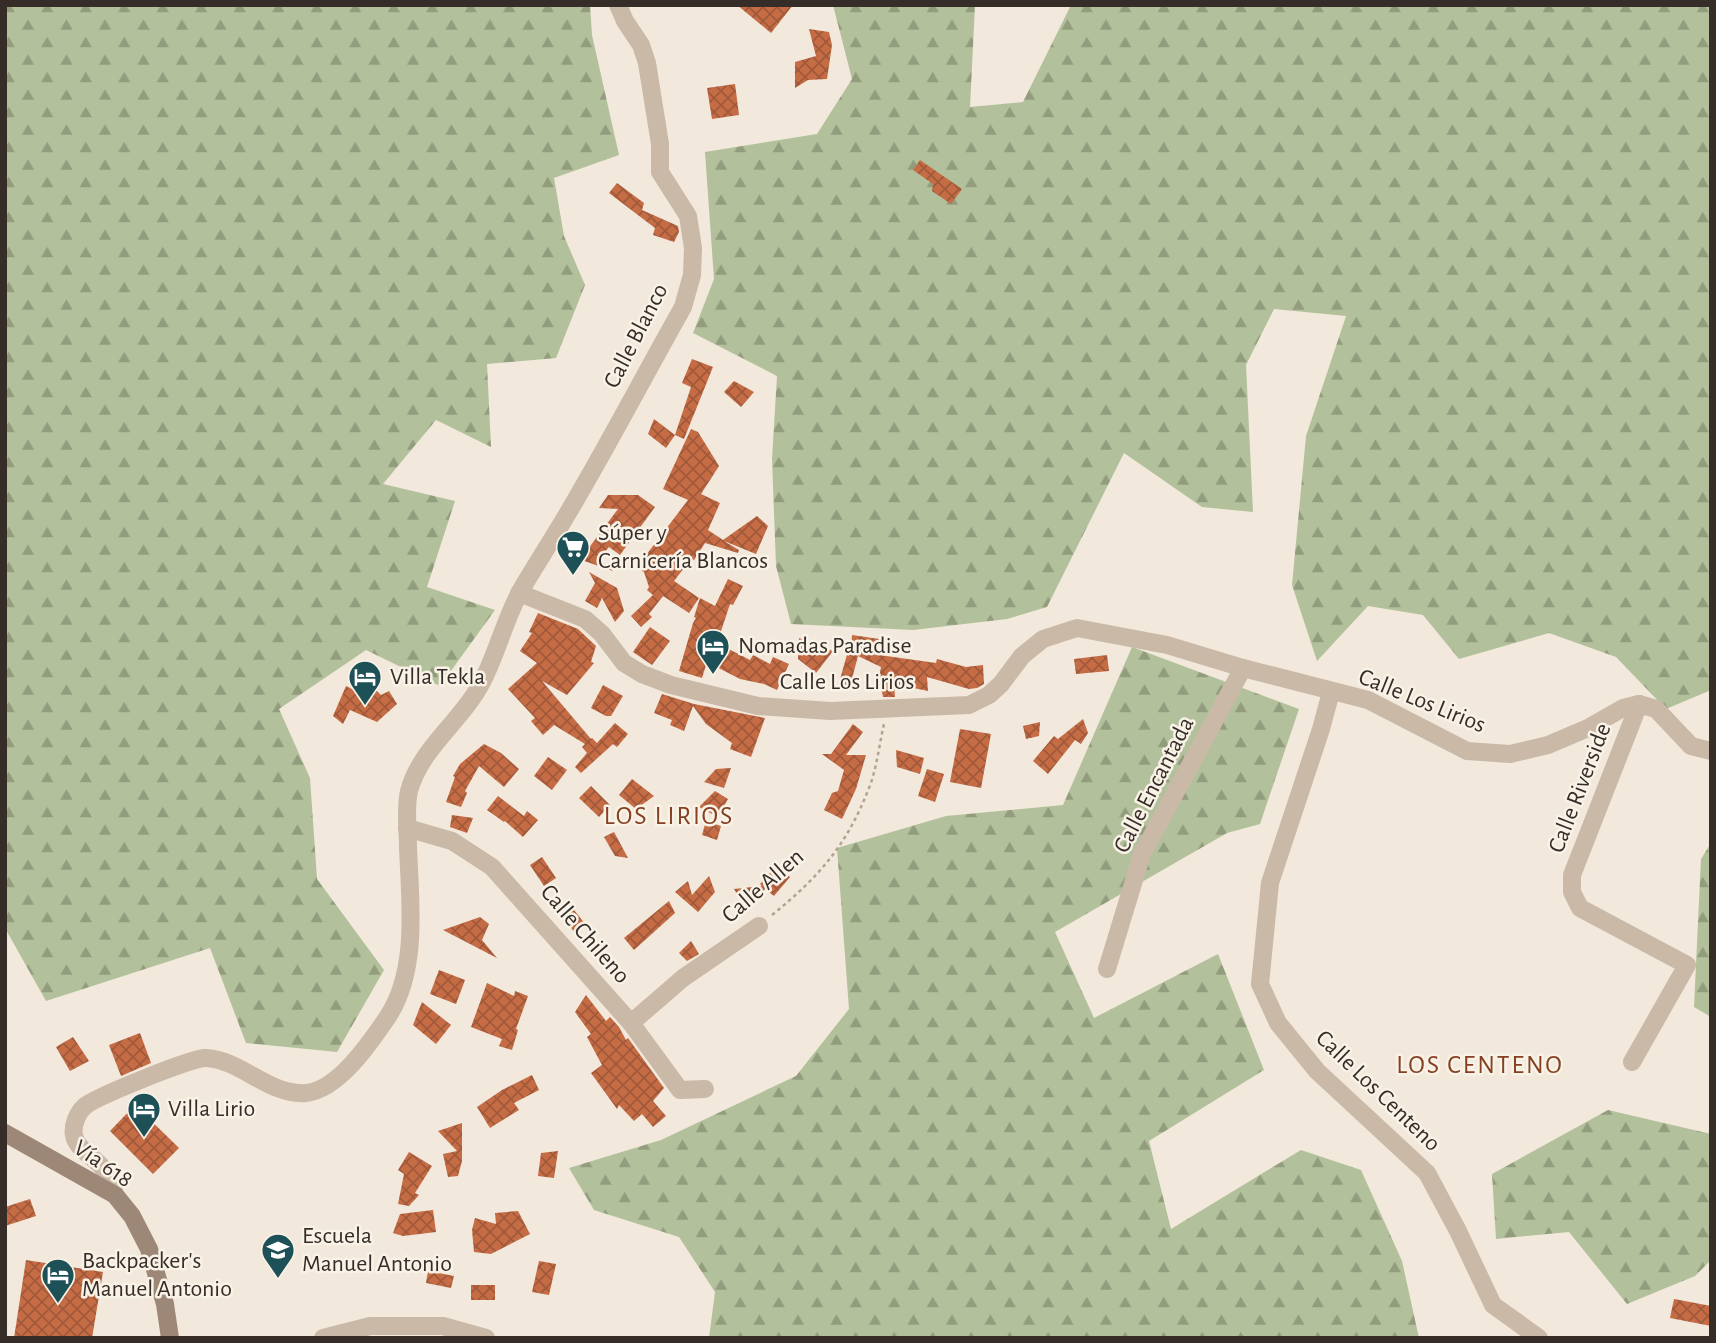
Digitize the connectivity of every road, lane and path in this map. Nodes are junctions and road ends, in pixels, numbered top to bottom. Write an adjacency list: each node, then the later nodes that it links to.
1 (618, 5): 2 (street, Calle Blanco)
2 (519, 593): 6 (street, Calle Los Lirios); 8 (street)
3 (1243, 668): 4 (street, Calle Los Lirios); 6 (street, Calle Los Lirios); 10 (street, Calle Encantada)
4 (1331, 692): 5 (street, Calle Los Lirios); 19 (street, Calle Los Centeno)
5 (1639, 704): 7 (street); 12 (street, Calle Riverside)
6 (888, 708): 9 (path, Calle Allen)
7 (1711, 751)
8 (407, 828): 11 (street, Calle Chileno); 15 (street)
9 (759, 926): 11 (street, Calle Allen)
10 (1107, 969)
11 (631, 1023): 13 (street, Calle Chileno)
12 (1632, 1062)
13 (705, 1089)
14 (5, 1133): 15 (street, Vía 618)
15 (115, 1195): 16 (street, Vía 618)
16 (170, 1338)
17 (323, 1338): 18 (street)
18 (486, 1338)
19 (1539, 1338)

